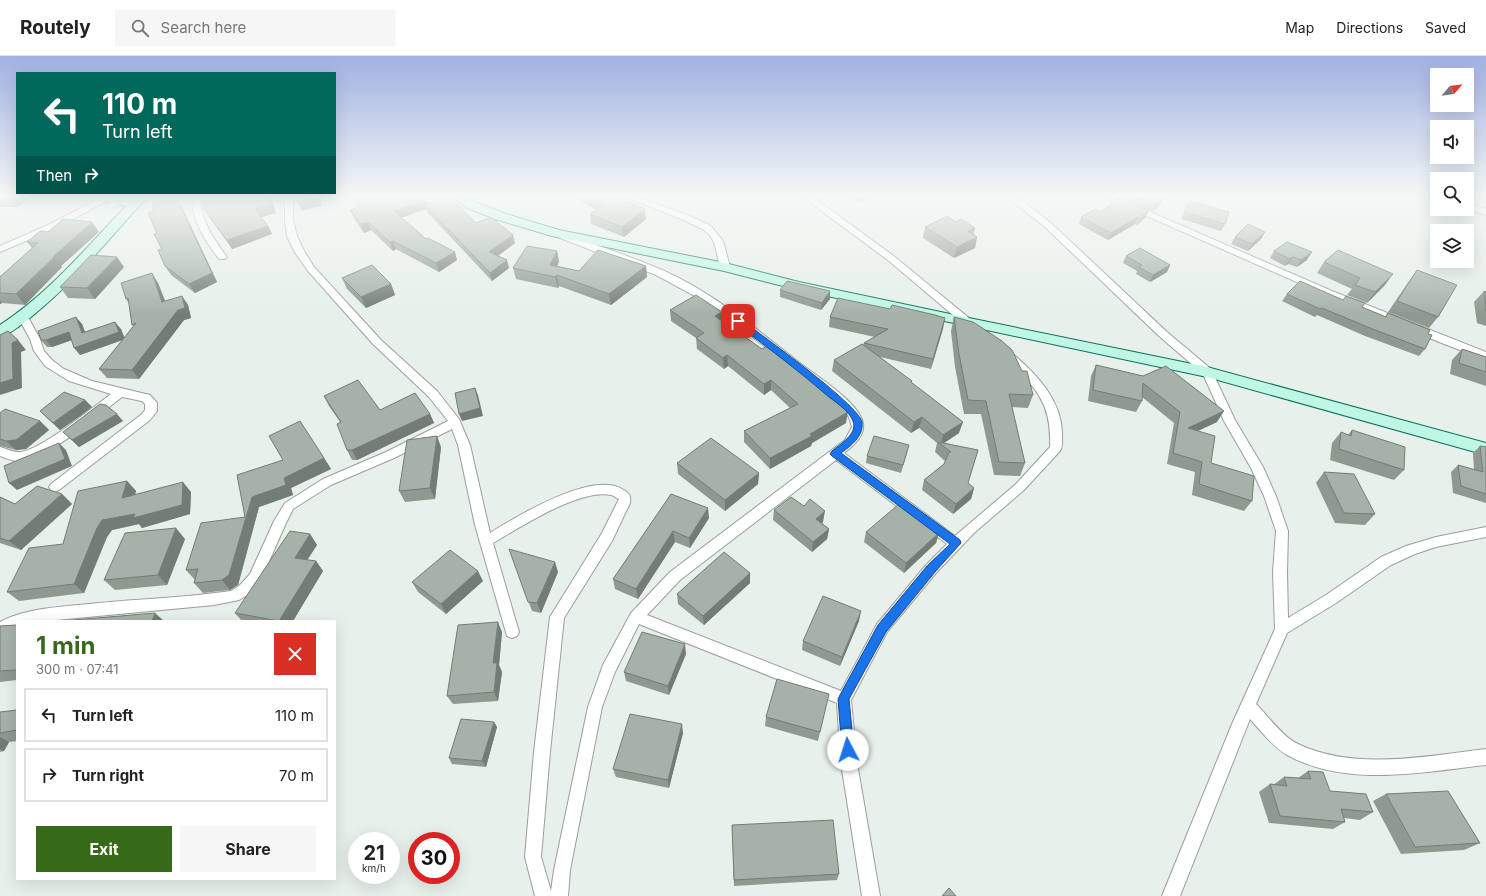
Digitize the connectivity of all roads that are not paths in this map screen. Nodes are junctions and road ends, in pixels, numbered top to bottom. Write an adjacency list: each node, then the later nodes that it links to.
1 (30, 236): 11 (street)
2 (95, 236): 14 (main road)
3 (209, 236): 12 (street)
4 (292, 236): 20 (street)
5 (565, 236): 23 (street)
6 (573, 236): 13 (main road)
7 (715, 236): 13 (street)
8 (861, 236): 15 (street)
9 (1060, 236): 18 (street)
10 (1198, 236): 17 (street)
11 (0, 249)
12 (222, 257)
13 (725, 267): 15 (main road)
14 (23, 317): 16 (main road); 19 (street)
15 (969, 323): 18 (main road); 27 (street)
16 (0, 332)
17 (1486, 356)
18 (1207, 372): 21 (main road); 32 (street)
19 (121, 392): 22 (street); 24 (street)
20 (455, 422): 26 (street); 29 (street)
21 (1486, 449)
22 (0, 451)
23 (835, 454): 27 (street); 28 (street)
24 (55, 487)
25 (1486, 532): 32 (street)
26 (486, 541): 33 (street); 37 (street)
27 (956, 543): 34 (street)
28 (636, 618): 34 (street); 38 (street)
29 (20, 620)
30 (16, 621): 31 (street)
31 (0, 629)
32 (1282, 629): 35 (street)
33 (512, 632)
34 (844, 699): 39 (street)
35 (1248, 706): 36 (street); 40 (street)
36 (1486, 757)
37 (544, 896)
38 (558, 896)
39 (871, 896)
40 (1171, 896)

